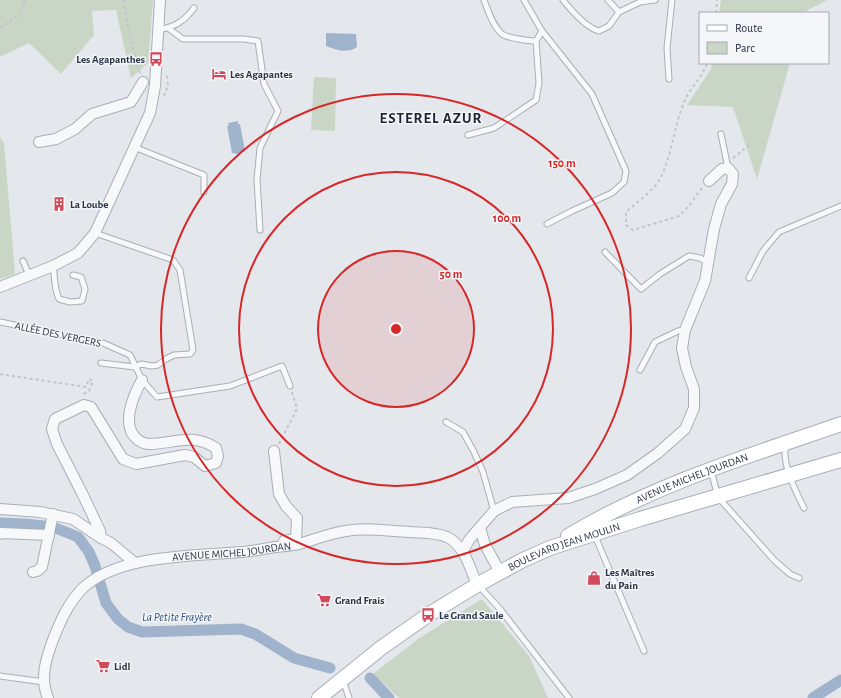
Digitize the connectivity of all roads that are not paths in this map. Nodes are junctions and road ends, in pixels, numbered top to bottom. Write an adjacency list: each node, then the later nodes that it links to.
1 (160, 0): 10 (street)
2 (484, 0): 12 (lane)
3 (524, 0): 11 (lane)
4 (563, 0): 9 (lane)
5 (608, 0): 9 (lane)
6 (655, 0): 9 (lane)
7 (672, 0): 13 (lane)
8 (194, 8): 10 (lane)
9 (619, 12)
10 (163, 29): 15 (street); 25 (lane)
11 (542, 31): 12 (lane); 24 (lane)
12 (536, 41): 17 (lane)
13 (669, 79)
14 (143, 82): 15 (lane); 18 (street)
15 (155, 86): 19 (street)
16 (721, 134): 20 (lane)
17 (468, 135)
18 (39, 142)
19 (134, 147): 22 (lane); 26 (street)
20 (728, 165): 21 (street); 29 (street)
21 (709, 181)
22 (204, 192)
23 (841, 206): 33 (lane)
24 (547, 224)
25 (260, 230)
26 (95, 233): 30 (street); 38 (lane)
27 (605, 252): 29 (lane)
28 (23, 261): 31 (lane)
29 (709, 263): 36 (street)
30 (53, 266): 31 (street); 32 (lane)
31 (29, 275): 34 (street)
32 (74, 275)
33 (749, 278)
34 (0, 287)
35 (0, 322): 38 (lane, ALLÉE DES VERGERS)
36 (685, 330): 39 (lane); 52 (street)
37 (101, 363): 38 (lane)
38 (135, 367): 40 (lane, ALLÉE DES VERGERS)
39 (640, 370)
40 (142, 380): 41 (lane, ALLÉE DES VERGERS); 58 (street)
41 (290, 386)
42 (446, 422): 52 (lane)
43 (841, 424): 44 (main road, AVENUE MICHEL JOURDAN)
44 (786, 442): 47 (main road, AVENUE MICHEL JOURDAN); 48 (lane)
45 (274, 452): 61 (street)
46 (841, 460): 48 (main road, BOULEVARD JEAN MOULIN)
47 (710, 469): 49 (lane); 59 (main road, AVENUE MICHEL JOURDAN)
48 (790, 474): 49 (main road, BOULEVARD JEAN MOULIN); 50 (lane)
49 (718, 497): 57 (main road, BOULEVARD JEAN MOULIN); 65 (lane)
50 (804, 508)
51 (0, 509): 53 (street)
52 (494, 511): 54 (street)
53 (52, 518): 56 (street); 58 (street)
54 (480, 528): 60 (street); 64 (street)
55 (0, 534): 56 (street)
56 (49, 534): 63 (street)
57 (594, 534): 59 (main road, BOULEVARD JEAN MOULIN); 67 (lane)
58 (101, 538): 62 (street)
59 (550, 548): 64 (main road, BOULEVARD JEAN MOULIN)
60 (463, 551): 61 (street, AVENUE MICHEL JOURDAN); 66 (street, AVENUE MICHEL JOURDAN)
61 (243, 552): 62 (street, AVENUE MICHEL JOURDAN)
62 (135, 563): 70 (street, AVENUE MICHEL JOURDAN)
63 (33, 572)
64 (500, 572): 66 (main road, BOULEVARD JEAN MOULIN)
65 (799, 578)
66 (477, 585): 69 (main road, BOULEVARD JEAN MOULIN); 74 (lane)
67 (644, 651)
68 (0, 676): 70 (lane)
69 (342, 679): 72 (main road, BOULEVARD JEAN MOULIN); 73 (lane)
70 (44, 682): 71 (street, AVENUE MICHEL JOURDAN)
71 (48, 698)
72 (319, 698)
73 (349, 698)
74 (569, 698)

